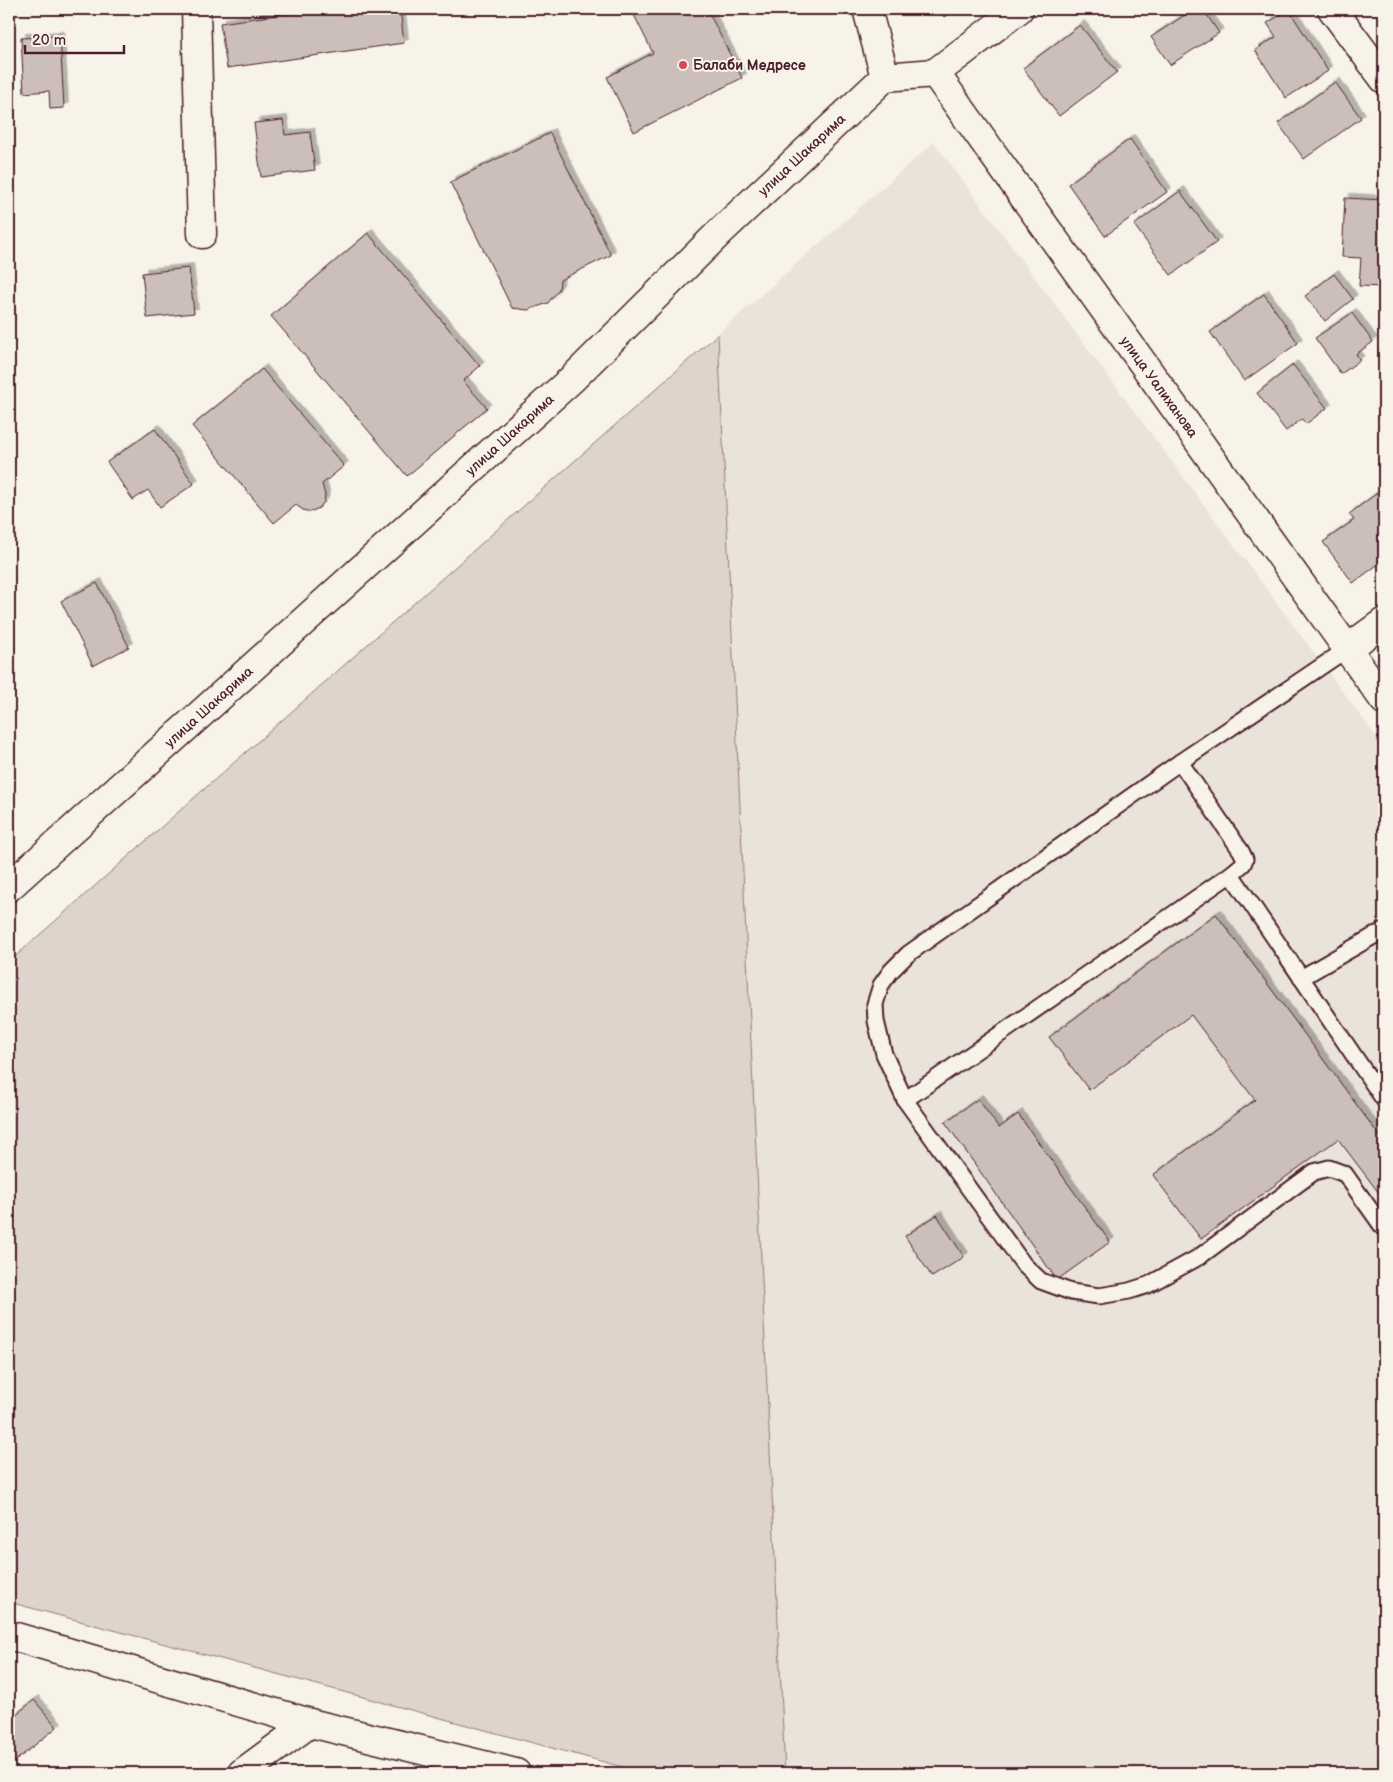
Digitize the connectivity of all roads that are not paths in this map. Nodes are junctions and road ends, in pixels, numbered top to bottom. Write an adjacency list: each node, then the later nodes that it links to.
1 (196, 9): 8 (street)
2 (867, 9): 6 (street)
3 (1018, 9): 5 (street)
4 (1332, 9): 7 (street)
5 (935, 73): 6 (street); 10 (street, улица Уалиханова)
6 (885, 77): 14 (street, улица Шакарима)
7 (1384, 79)
8 (202, 234)
9 (1384, 622): 10 (street)
10 (1347, 648): 11 (street, улица Уалиханова); 12 (lane)
11 (1384, 700)
12 (1180, 762): 13 (lane); 17 (lane)
13 (1231, 874): 16 (lane); 17 (lane)
14 (9, 887)
15 (1384, 930): 16 (lane)
16 (1301, 978): 18 (lane)
17 (905, 1100): 19 (lane)
18 (1384, 1100)
19 (1384, 1229)
20 (9, 1635): 21 (street)
21 (310, 1723): 22 (street); 23 (street)
22 (242, 1773)
23 (516, 1773)

